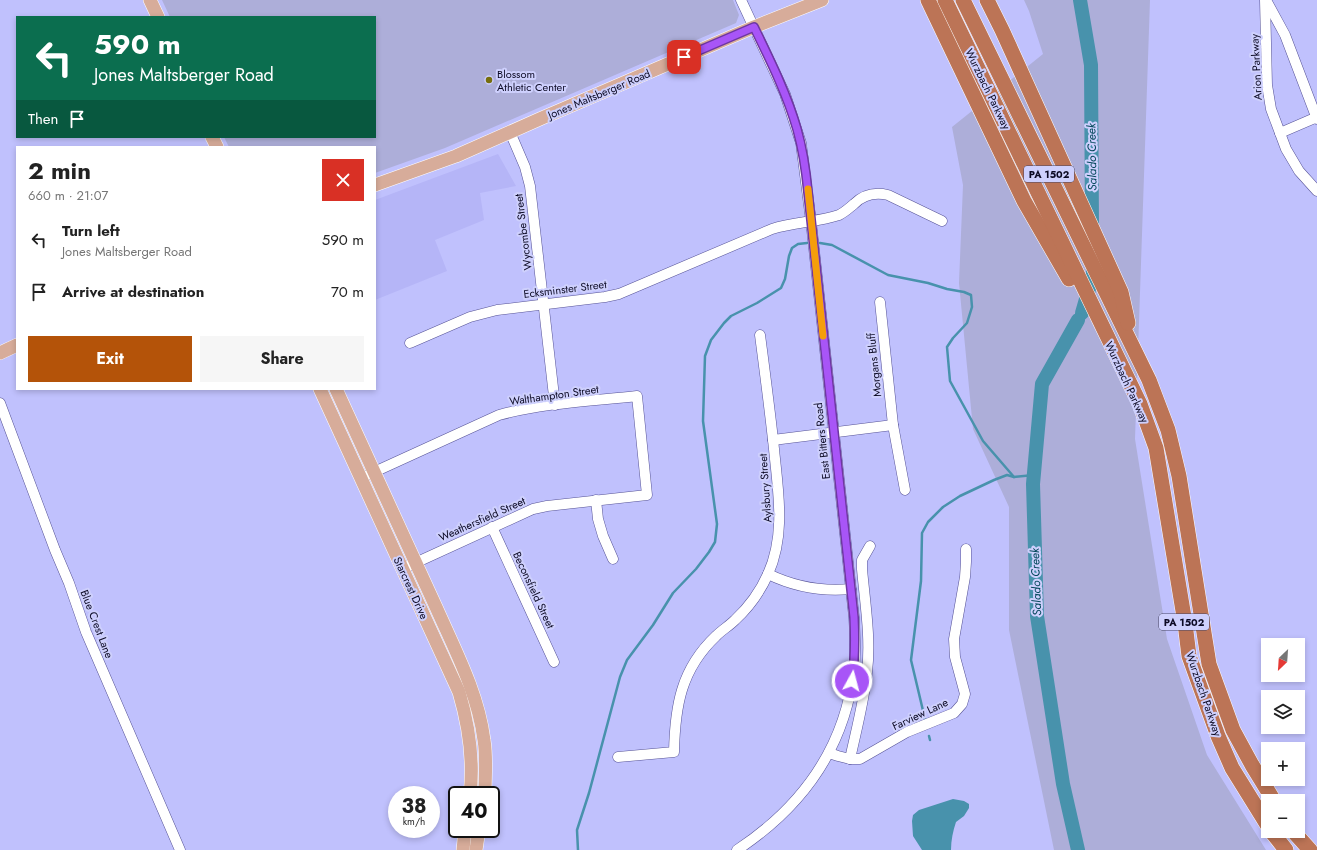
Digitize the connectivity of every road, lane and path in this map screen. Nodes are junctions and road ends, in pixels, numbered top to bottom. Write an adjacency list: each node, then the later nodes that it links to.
1 (150, 0): 9 (main road)
2 (741, 0): 10 (street, East Bitters Road)
3 (822, 0): 10 (main road, Jones Maltsberger Road)
4 (928, 0): 21 (highway)
5 (945, 0): 21 (highway, Wurzbach Parkway / PA 1502)
6 (963, 0): 24 (highway, Wurzbach Parkway / PA 1502)
7 (987, 0): 24 (highway)
8 (1266, 0): 11 (street, Arion Parkway); 13 (street, Arion Parkway)
9 (158, 16)
10 (754, 27): 12 (main road, Jones Maltsberger Road); 16 (street, East Bitters Road)
11 (1317, 118): 13 (street)
12 (510, 132): 14 (main road, Jones Maltsberger Road); 19 (street, Wycombe Street)
13 (1280, 133): 15 (street, Arion Parkway)
14 (376, 185)
15 (1317, 191)
16 (811, 221): 17 (street, Ecksminster Street); 19 (street, Ecksminster Street); 31 (street, East Bitters Road)
17 (942, 221)
18 (880, 302): 30 (street, Morgans Bluff)
19 (544, 303): 22 (street, Ecksminster Street); 29 (street, Wycombe Street)
20 (760, 335): 32 (street, Aylsbury Street)
21 (1109, 342): 55 (highway, Wurzbach Parkway / PA 1502)
22 (410, 343)
23 (16, 345): 25 (main road)
24 (1134, 349): 54 (highway, Wurzbach Parkway / PA 1502)
25 (0, 353)
26 (320, 390): 34 (main road, Starcrest Drive)
27 (336, 390): 33 (main road, Starcrest Drive)
28 (0, 403): 60 (street, Blue Crest Lane)
29 (555, 405): 33 (street, Walthampton Street); 36 (street, Walthampton Street)
30 (893, 426): 31 (street); 35 (street, Morgans Bluff)
31 (834, 433): 32 (street); 45 (street, East Bitters Road)
32 (773, 440): 44 (street, Aylsbury Street)
33 (374, 472): 34 (street, Walthampton Street); 42 (main road, Starcrest Drive)
34 (361, 478): 43 (main road, Starcrest Drive)
35 (905, 490)
36 (647, 495): 37 (street, Weathersfield Street)
37 (596, 500): 38 (street, Weathersfield Street); 41 (street)
38 (492, 527): 42 (street, Weathersfield Street); 46 (street, Beconsfield Street)
39 (870, 546): 51 (street)
40 (966, 549): 51 (street, Farview Lane)
41 (614, 559)
42 (416, 562): 43 (street, Weathersfield Street); 47 (main road, Starcrest Drive)
43 (402, 569): 48 (main road, Starcrest Drive)
44 (768, 574): 45 (street); 50 (street, Aylsbury Street)
45 (851, 590): 49 (street, East Bitters Road)
46 (554, 662)
47 (483, 736): 48 (main road); 53 (main road, Starcrest Drive)
48 (470, 738): 52 (main road, Starcrest Drive)
49 (830, 753): 51 (street); 63 (street, East Bitters Road)
50 (618, 757)
51 (850, 759)
52 (471, 786)
53 (485, 786)
54 (1270, 794)
55 (1261, 815)
56 (465, 838): 61 (main road)
57 (478, 838): 62 (main road)
58 (1277, 838): 64 (highway)
59 (1299, 838): 65 (highway)
60 (180, 850)
61 (464, 850)
62 (476, 850)
63 (737, 850)
64 (1286, 850)
65 (1310, 850)

